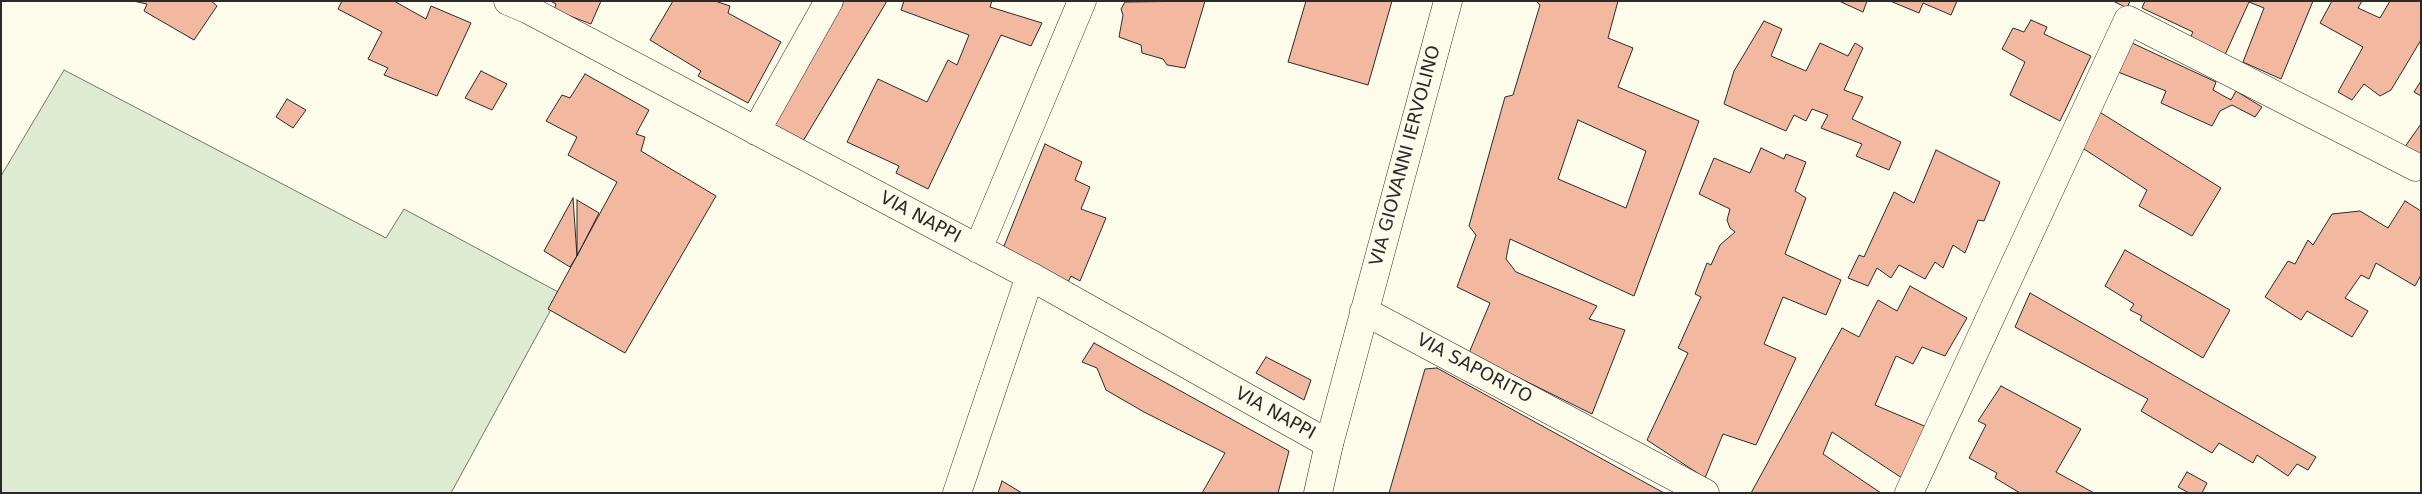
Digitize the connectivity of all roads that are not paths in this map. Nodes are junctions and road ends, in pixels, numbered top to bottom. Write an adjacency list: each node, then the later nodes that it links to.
1 (508, 1): 5 (street, VIA NAPPI)
2 (829, 1): 5 (street)
3 (1082, 1): 7 (street)
4 (1448, 1): 9 (street, VIA GIOVANNI IERVOLINO)
5 (756, 131): 7 (street, VIA NAPPI)
6 (2416, 167): 14 (street)
7 (978, 249): 8 (street, VIA NAPPI)
8 (1030, 276): 10 (street, VIA NAPPI); 11 (street)
9 (1364, 310): 10 (street); 13 (street, VIA SAPORITO)
10 (1328, 444): 12 (street)
11 (957, 493)
12 (1318, 493)
13 (1705, 493)
14 (1908, 493)

